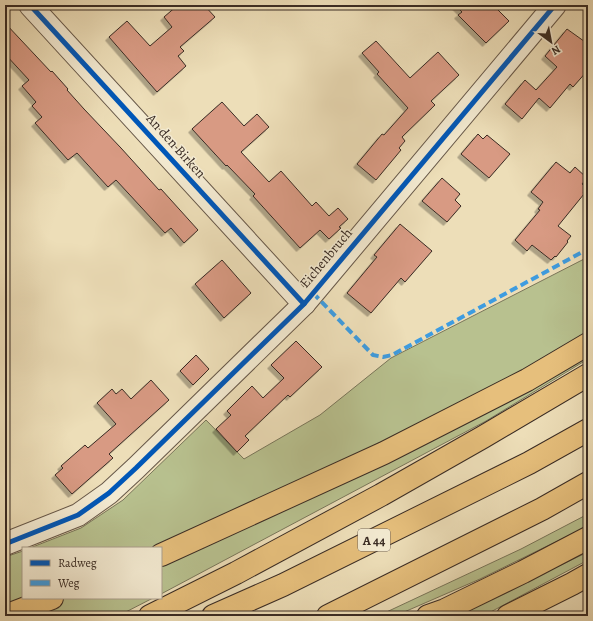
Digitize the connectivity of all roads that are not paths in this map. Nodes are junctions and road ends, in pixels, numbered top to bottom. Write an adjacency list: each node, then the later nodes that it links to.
1 (30, 5): 3 (street, An den Birken)
2 (555, 5): 3 (street, Eichenbruch)
3 (304, 304): 9 (street, Eichenbruch)
4 (588, 344): 10 (main road)
5 (588, 375): 14 (main road)
6 (588, 430): 15 (main road, A 44)
7 (588, 483): 16 (main road)
8 (588, 538): 17 (main road)
9 (5, 544)
10 (162, 555)
11 (588, 575): 18 (main road)
12 (49, 599): 13 (main road)
13 (5, 616)
14 (150, 616)
15 (213, 616)
16 (328, 616)
17 (428, 616)
18 (508, 616)

